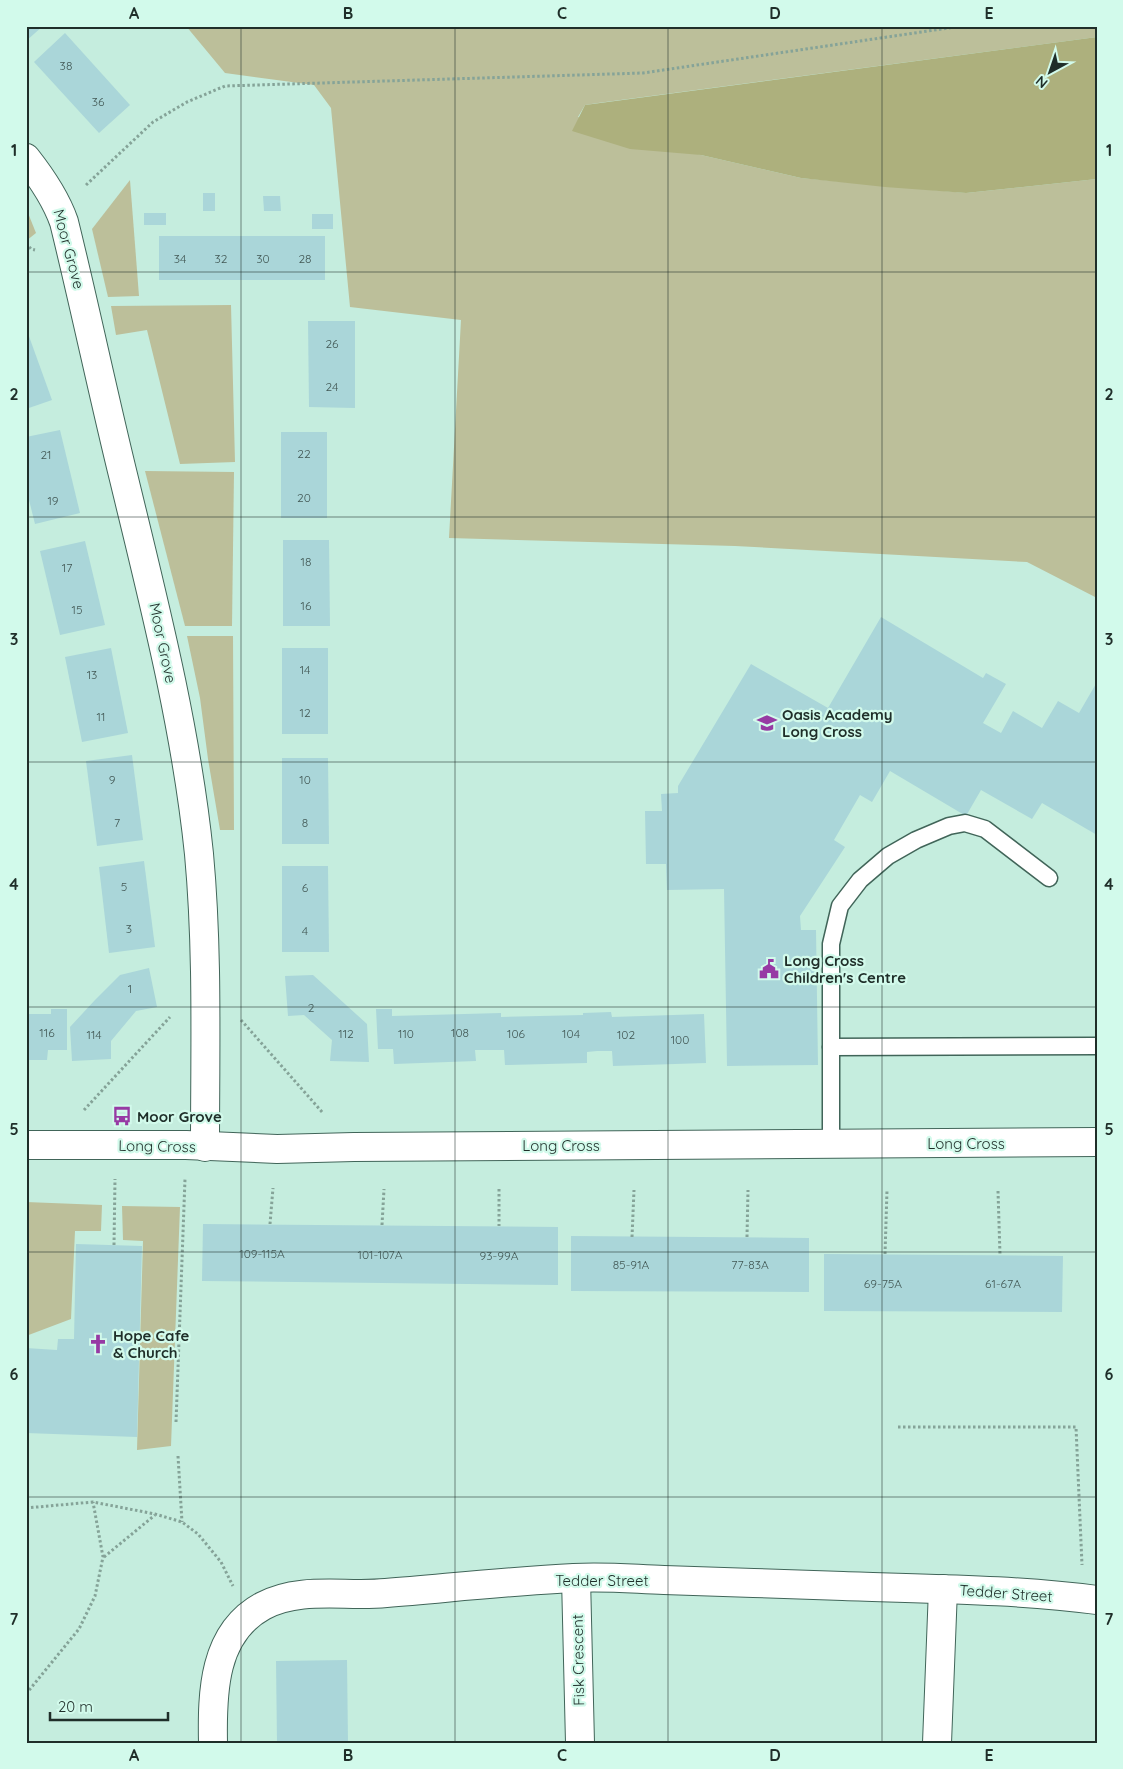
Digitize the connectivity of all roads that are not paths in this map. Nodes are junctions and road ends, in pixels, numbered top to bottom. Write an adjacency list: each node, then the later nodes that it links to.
1 (26, 158): 8 (street, Moor Grove)
2 (1050, 878): 4 (lane)
3 (1097, 1046): 4 (lane)
4 (832, 1047): 6 (lane)
5 (1097, 1142): 6 (street, Long Cross)
6 (830, 1143): 8 (street, Long Cross)
7 (26, 1145): 8 (street, Long Cross)
8 (195, 1146)
9 (576, 1578): 10 (street, Tedder Street); 12 (street, Tedder Street); 13 (street, Fisk Crescent)
10 (943, 1589): 11 (street, Tedder Street); 14 (street)
11 (1090, 1600)
12 (213, 1743)
13 (580, 1743)
14 (937, 1743)

